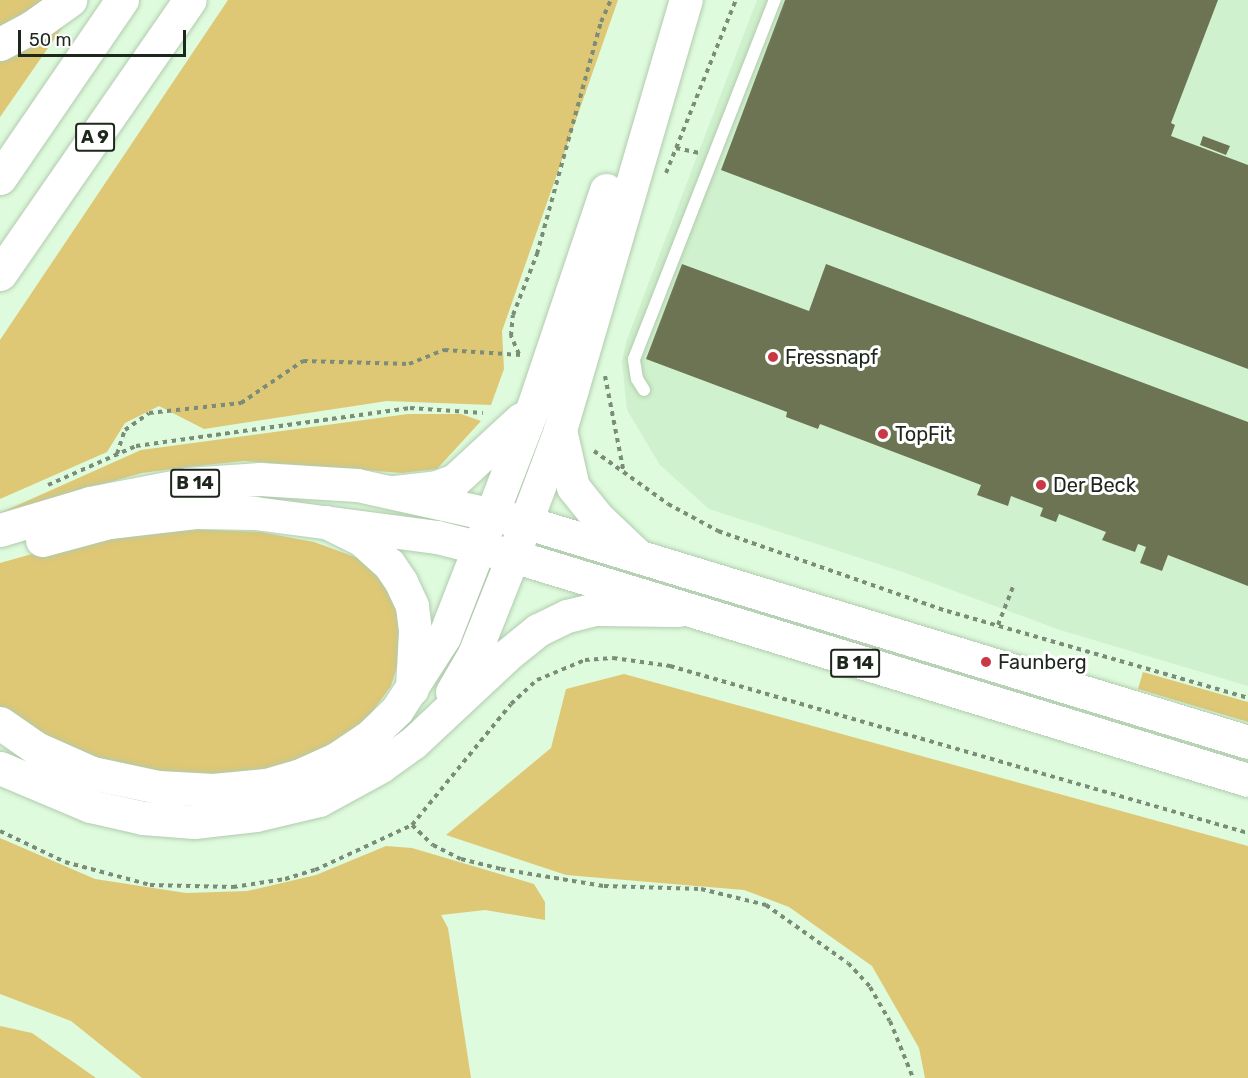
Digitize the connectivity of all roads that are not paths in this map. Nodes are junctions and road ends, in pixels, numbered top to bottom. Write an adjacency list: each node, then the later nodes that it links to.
1 (70, 0): 7 (main road)
2 (122, 0): 8 (main road)
3 (190, 0): 9 (main road, A 9)
4 (668, 0): 11 (main road)
5 (686, 0): 12 (main road)
6 (775, 0): 10 (lane)
7 (0, 44)
8 (0, 178)
9 (0, 274)
10 (644, 390)
11 (533, 407): 13 (main road); 14 (main road)
12 (572, 438): 16 (main road); 21 (main road)
13 (395, 492): 14 (main road, B 14); 17 (main road, B 14)
14 (491, 514): 16 (main road, B 14); 18 (main road)
15 (326, 522): 18 (main road, B 14); 19 (main road, B 14); 23 (main road)
16 (525, 522): 20 (main road); 21 (main road, B 14)
17 (0, 530)
18 (479, 547): 20 (main road, B 14); 23 (main road)
19 (0, 552)
20 (513, 556): 22 (main road, B 14); 24 (main road)
21 (638, 556): 26 (main road, B 14)
22 (678, 610): 24 (main road); 28 (main road, B 14)
23 (412, 691): 25 (main road)
24 (433, 722): 27 (main road)
25 (0, 723)
26 (1248, 742)
27 (0, 768)
28 (1248, 780)

